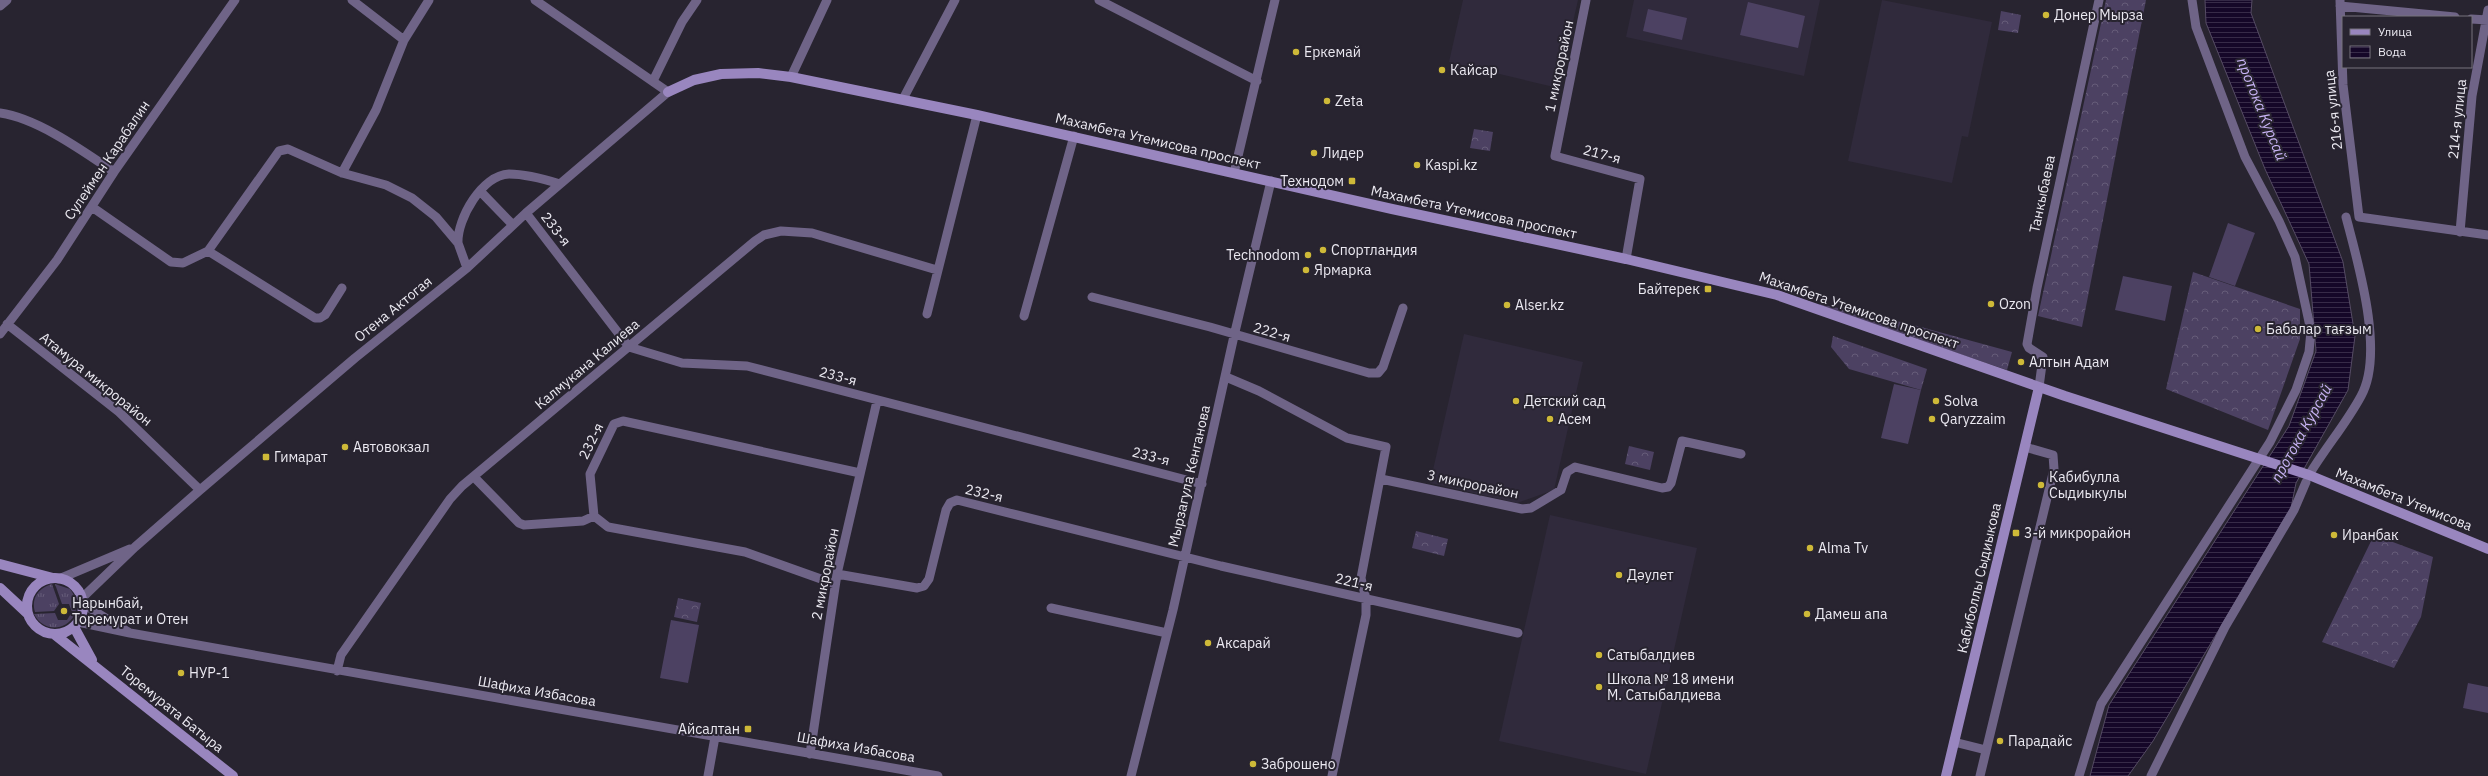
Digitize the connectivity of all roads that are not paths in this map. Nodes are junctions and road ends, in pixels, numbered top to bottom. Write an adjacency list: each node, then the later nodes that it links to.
1 (7, 0): 15 (street)
2 (235, 0): 32 (street, Сулеймен Карабалин)
3 (352, 0): 20 (street)
4 (429, 0): 20 (street)
5 (535, 0): 24 (street)
6 (697, 0): 24 (street)
7 (827, 0): 23 (street)
8 (955, 0): 27 (street)
9 (1100, 0): 25 (street)
10 (1276, 0): 25 (street)
11 (1586, 0): 31 (street, 1 микрорайон)
12 (2099, 0): 59 (street, Танкыбаева)
13 (2192, 0): 63 (street)
14 (2340, 3): 17 (street); 21 (street, 216-я улица)
15 (0, 6)
16 (2488, 10): 19 (street, 214-я улица)
17 (2447, 16)
18 (2472, 19): 19 (street)
19 (2487, 20): 42 (street, 214-я улица)
20 (404, 40): 33 (street)
21 (2342, 58)
22 (2342, 68): 42 (street, 216-я улица)
23 (791, 77): 26 (street, Махамбета Утемисова проспект); 27 (street, Махамбета Утемисова проспект)
24 (653, 81): 26 (street)
25 (1257, 81): 34 (street)
26 (668, 92): 36 (street, Отена Актогая)
27 (903, 99): 29 (street, Махамбета Утемисова проспект)
28 (0, 113): 32 (street)
29 (977, 115): 30 (street, Махамбета Утемисова проспект); 48 (street)
30 (1074, 136): 34 (street, Махамбета Утемисова проспект); 53 (street)
31 (1555, 156): 46 (street, 217-я)
32 (114, 172): 38 (street, Сулеймен Карабалин)
33 (342, 173): 44 (street); 45 (street)
34 (1234, 173): 35 (street, Махамбета Утемисова проспект)
35 (1271, 181): 46 (street, Махамбета Утемисова проспект); 56 (street, Мырзагула Кенганова)
36 (560, 184): 37 (street); 39 (street, Отена Актогая)
37 (481, 192): 41 (street); 44 (street)
38 (92, 207): 45 (street); 54 (street, Сулеймен Карабалин)
39 (526, 213): 41 (street, Отена Актогая); 57 (street, 233-я)
40 (2346, 217): 66 (street)
41 (513, 225): 47 (street, Отена Актогая)
42 (2460, 232): 43 (street)
43 (2488, 235)
44 (458, 242): 47 (street)
45 (208, 251): 49 (street)
46 (1626, 259): 59 (street, Махамбета Утемисова проспект)
47 (467, 268): 69 (street, Отена Актогая)
48 (937, 270): 52 (street); 57 (street, Калмукана Калиева)
49 (342, 288)
50 (1092, 297): 56 (street, 222-я)
51 (1403, 308): 56 (street, 222-я)
52 (927, 314)
53 (1024, 316)
54 (7, 324): 55 (street, Сулеймен Карабалин); 69 (street, Атамура микрорайон)
55 (0, 334)
56 (1234, 336): 58 (street, Мырзагула Кенганова)
57 (629, 347): 60 (street, 233-я); 65 (street, Калмукана Калиева)
58 (1226, 377): 67 (street); 68 (street, Мырзагула Кенганова)
59 (2040, 386): 61 (street, Кабиболлы Сыдиыкова); 63 (street, Махамбета Утемисова проспект)
60 (877, 401): 64 (street, 2 микрорайон); 68 (street, 233-я)
61 (2025, 447): 91 (street, Кабиболлы Сыдиыкова); 92 (street)
62 (1741, 454): 67 (street, 3 микрорайон)
63 (2259, 458): 66 (street, Махамбета Утемисова); 101 (street)
64 (860, 473): 70 (street, 232-я); 75 (street, 2 микрорайон)
65 (474, 477): 70 (street); 89 (street, Калмукана Калиева)
66 (2307, 478): 72 (street, Махамбета Утемисова); 102 (street)
67 (1381, 479): 79 (street)
68 (1202, 484): 73 (street, Мырзагула Кенганова)
69 (200, 490): 71 (street, Отена Актогая)
70 (594, 516): 77 (street)
71 (135, 547): 76 (street, Отена Актогая); 80 (street, Отена Актогая)
72 (2488, 548)
73 (1184, 557): 75 (street, 232-я); 79 (street, 221-я); 85 (street, Мырзагула Кенганова)
74 (0, 564): 76 (street)
75 (837, 574): 77 (street, 2 микрорайон)
76 (56, 579): 80 (street); 82 (street)
77 (835, 584): 93 (street, 2 микрорайон)
78 (0, 588): 82 (street)
79 (1366, 599): 86 (street, 221-я); 98 (street)
80 (82, 602): 83 (street); 84 (street)
81 (1051, 608): 85 (street)
82 (28, 614): 87 (street)
83 (76, 624): 84 (street, Шафиха Избасова); 87 (street); 88 (street)
84 (130, 633): 89 (street, Шафиха Избасова)
85 (1167, 633): 97 (street, Мырзагула Кенганова)
86 (1518, 633)
87 (54, 634): 88 (street, Торемурата Батыра)
88 (94, 664): 94 (street, Торемурата Батыра)
89 (337, 671): 90 (street, Шафиха Избасова)
90 (715, 737): 93 (street, Шафиха Избасова); 95 (street)
91 (1954, 742): 92 (street); 99 (street, Кабиболлы Сыдиыкова)
92 (1986, 750): 100 (street)
93 (810, 754): 96 (street, Шафиха Избасова)
94 (234, 776)
95 (708, 776)
96 (938, 776)
97 (1131, 776)
98 (1332, 776)
99 (1946, 776)
100 (1980, 776)
101 (2079, 776)
102 (2151, 776)

